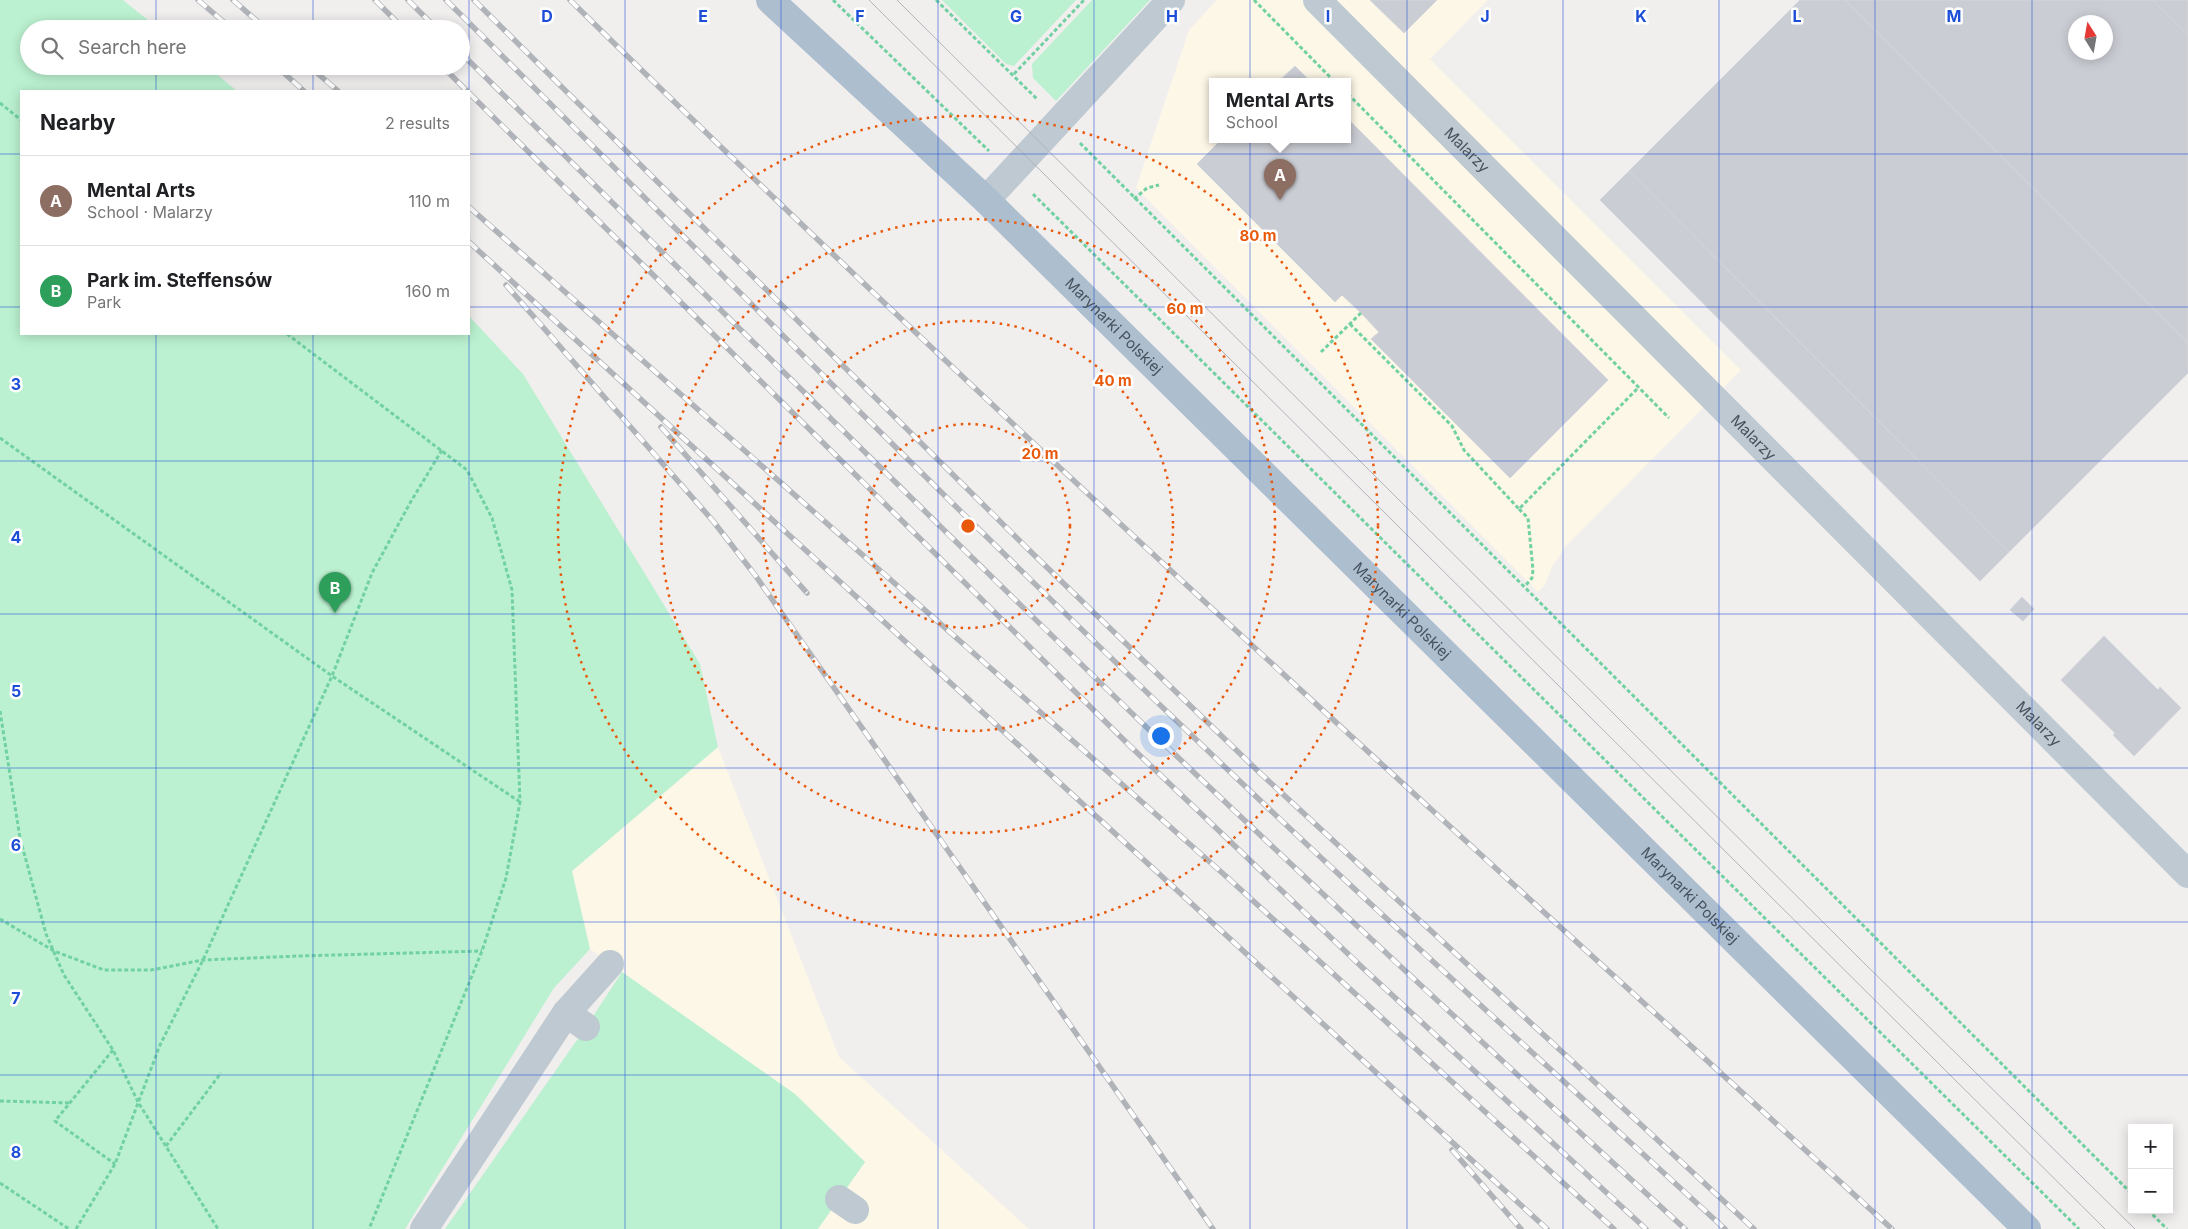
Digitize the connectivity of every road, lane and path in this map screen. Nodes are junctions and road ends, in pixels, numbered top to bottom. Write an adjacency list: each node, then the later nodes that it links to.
1 (770, 0): 18 (main road, Marynarki Polskiej)
2 (833, 0): 15 (path)
3 (936, 0): 8 (path)
4 (1084, 0): 8 (path)
5 (1171, 0): 15 (street)
6 (1254, 0): 9 (path)
7 (1317, 0): 32 (street, Malarzy)
8 (1014, 74): 11 (path)
9 (1331, 78)
10 (1351, 97): 23 (path)
11 (1039, 100)
12 (0, 103): 13 (path)
13 (20, 119)
14 (1076, 138): 17 (path)
15 (1011, 172): 18 (street); 54 (path)
16 (1160, 185): 17 (path)
17 (1134, 199): 28 (path)
18 (986, 200): 53 (main road, Marynarki Polskiej)
19 (1361, 313): 20 (path)
20 (1350, 324): 22 (path); 27 (path)
21 (288, 335): 26 (path)
22 (1321, 352)
23 (1638, 388): 24 (path); 27 (path)
24 (1669, 418)
25 (0, 438): 29 (path)
26 (442, 450): 29 (path); 31 (path)
27 (1519, 509): 28 (path)
28 (1525, 586): 46 (path)
29 (332, 676): 31 (path); 36 (path)
30 (0, 711): 34 (path)
31 (520, 802): 35 (path)
32 (2188, 874)
33 (0, 919): 34 (path)
34 (54, 951): 36 (path); 38 (path)
35 (482, 951): 36 (path); 51 (path)
36 (202, 960): 41 (path)
37 (610, 964): 52 (street)
38 (112, 1050): 41 (path); 42 (path)
39 (221, 1073): 43 (path)
40 (0, 1101): 42 (path)
41 (138, 1102): 43 (path); 44 (path)
42 (70, 1103): 44 (path)
43 (166, 1146): 50 (path)
44 (115, 1164): 49 (path)
45 (0, 1183): 48 (path)
46 (2128, 1190)
47 (2152, 1214): 55 (path)
48 (69, 1229)
49 (76, 1229)
50 (218, 1229)
51 (369, 1229)
52 (424, 1229)
53 (2028, 1229)
54 (2079, 1229)
55 (2167, 1229)

